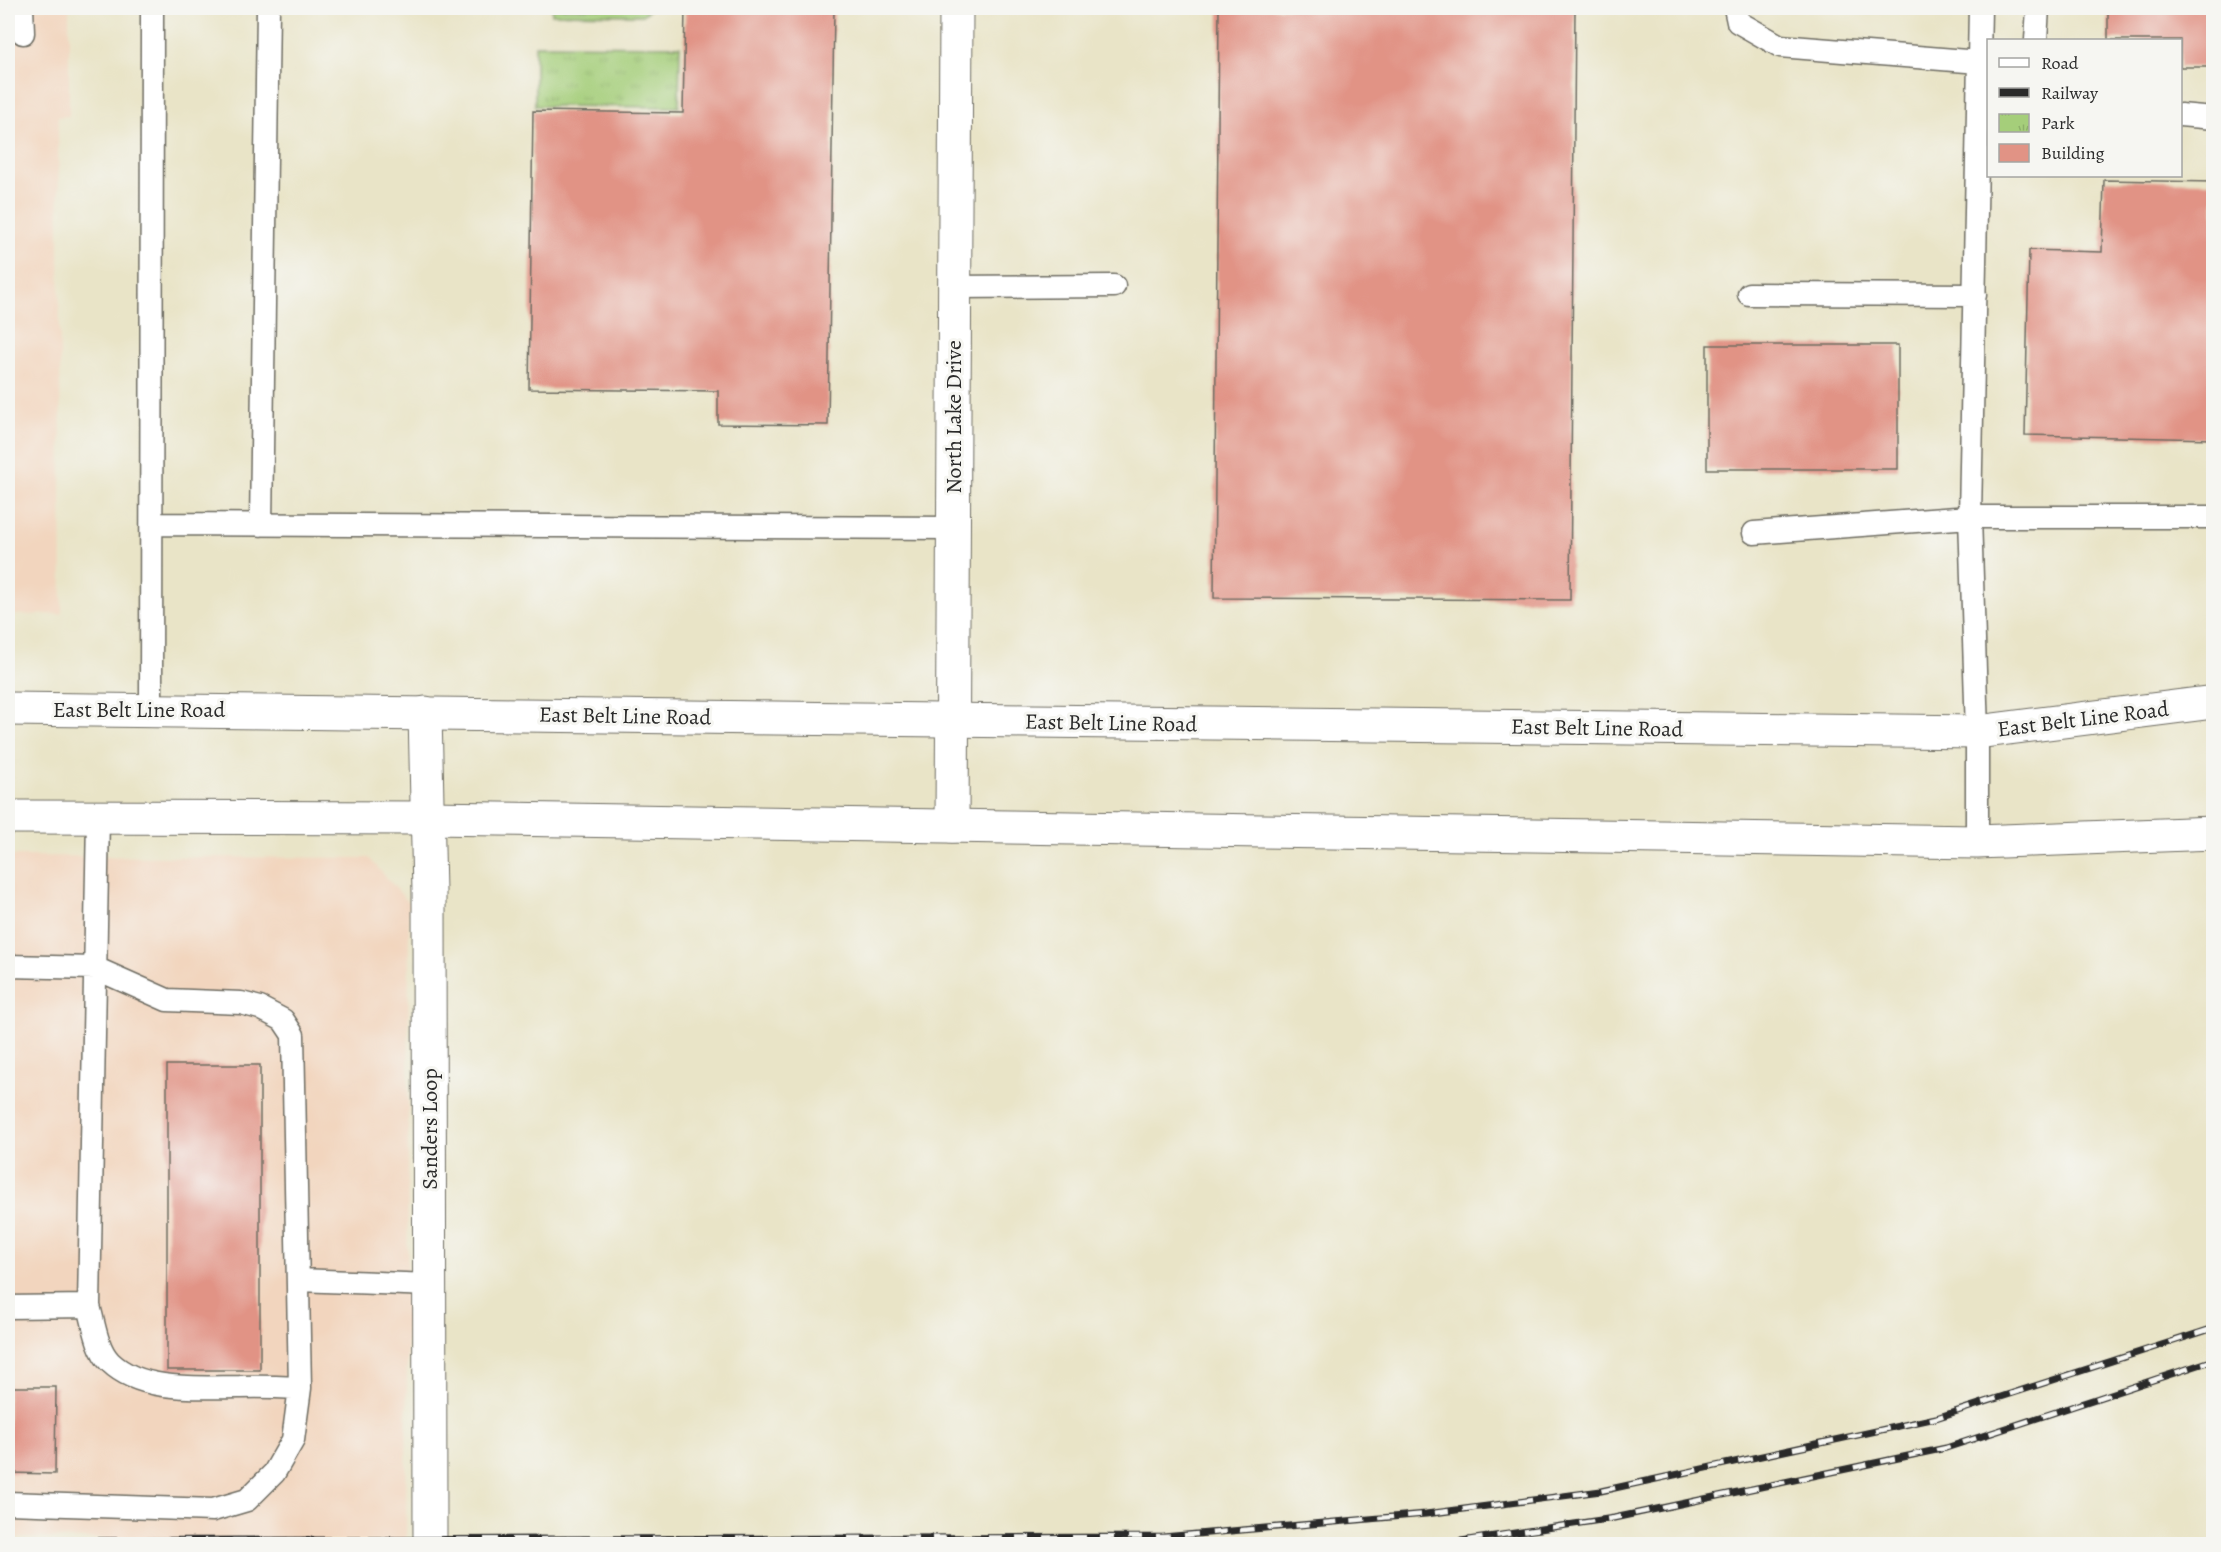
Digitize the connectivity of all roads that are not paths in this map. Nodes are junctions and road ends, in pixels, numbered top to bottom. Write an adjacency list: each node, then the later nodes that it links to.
1 (22, 8): 8 (lane)
2 (152, 8): 20 (lane)
3 (268, 8): 21 (lane)
4 (956, 8): 15 (main road, North Lake Drive)
5 (1735, 8): 10 (lane)
6 (1980, 8): 10 (lane)
7 (2038, 8): 9 (lane)
8 (23, 33)
9 (2037, 39)
10 (1979, 62): 11 (lane)
11 (1983, 101): 17 (lane)
12 (2182, 115): 13 (lane)
13 (2214, 118)
14 (1114, 286): 15 (lane)
15 (954, 287): 22 (main road, North Lake Drive)
16 (1749, 294): 17 (lane)
17 (1975, 295): 18 (lane)
18 (1970, 517): 19 (lane); 23 (lane); 29 (lane)
19 (2214, 517)
20 (152, 524): 21 (lane); 26 (lane)
21 (261, 525): 22 (lane)
22 (953, 528): 28 (main road, North Lake Drive)
23 (1754, 533)
24 (2214, 702): 29 (main road, East Belt Line Road)
25 (8, 709): 26 (main road, East Belt Line Road)
26 (151, 710): 27 (main road, East Belt Line Road)
27 (425, 713): 28 (main road, East Belt Line Road); 32 (main road, Sanders Loop)
28 (952, 721): 29 (main road, East Belt Line Road); 33 (main road, North Lake Drive)
29 (1977, 732): 35 (lane)
30 (8, 817): 31 (main road)
31 (98, 817): 32 (main road); 37 (lane)
32 (429, 819): 33 (main road); 39 (main road, Sanders Loop)
33 (952, 826): 35 (main road)
34 (2214, 833): 35 (main road)
35 (1977, 842)
36 (8, 966): 37 (lane)
37 (95, 968): 38 (lane); 41 (lane)
38 (298, 1280): 39 (lane); 42 (lane)
39 (430, 1285): 44 (main road, Sanders Loop)
40 (8, 1306): 41 (lane)
41 (89, 1306): 42 (lane)
42 (300, 1388): 43 (lane)
43 (8, 1503)
44 (430, 1545)

